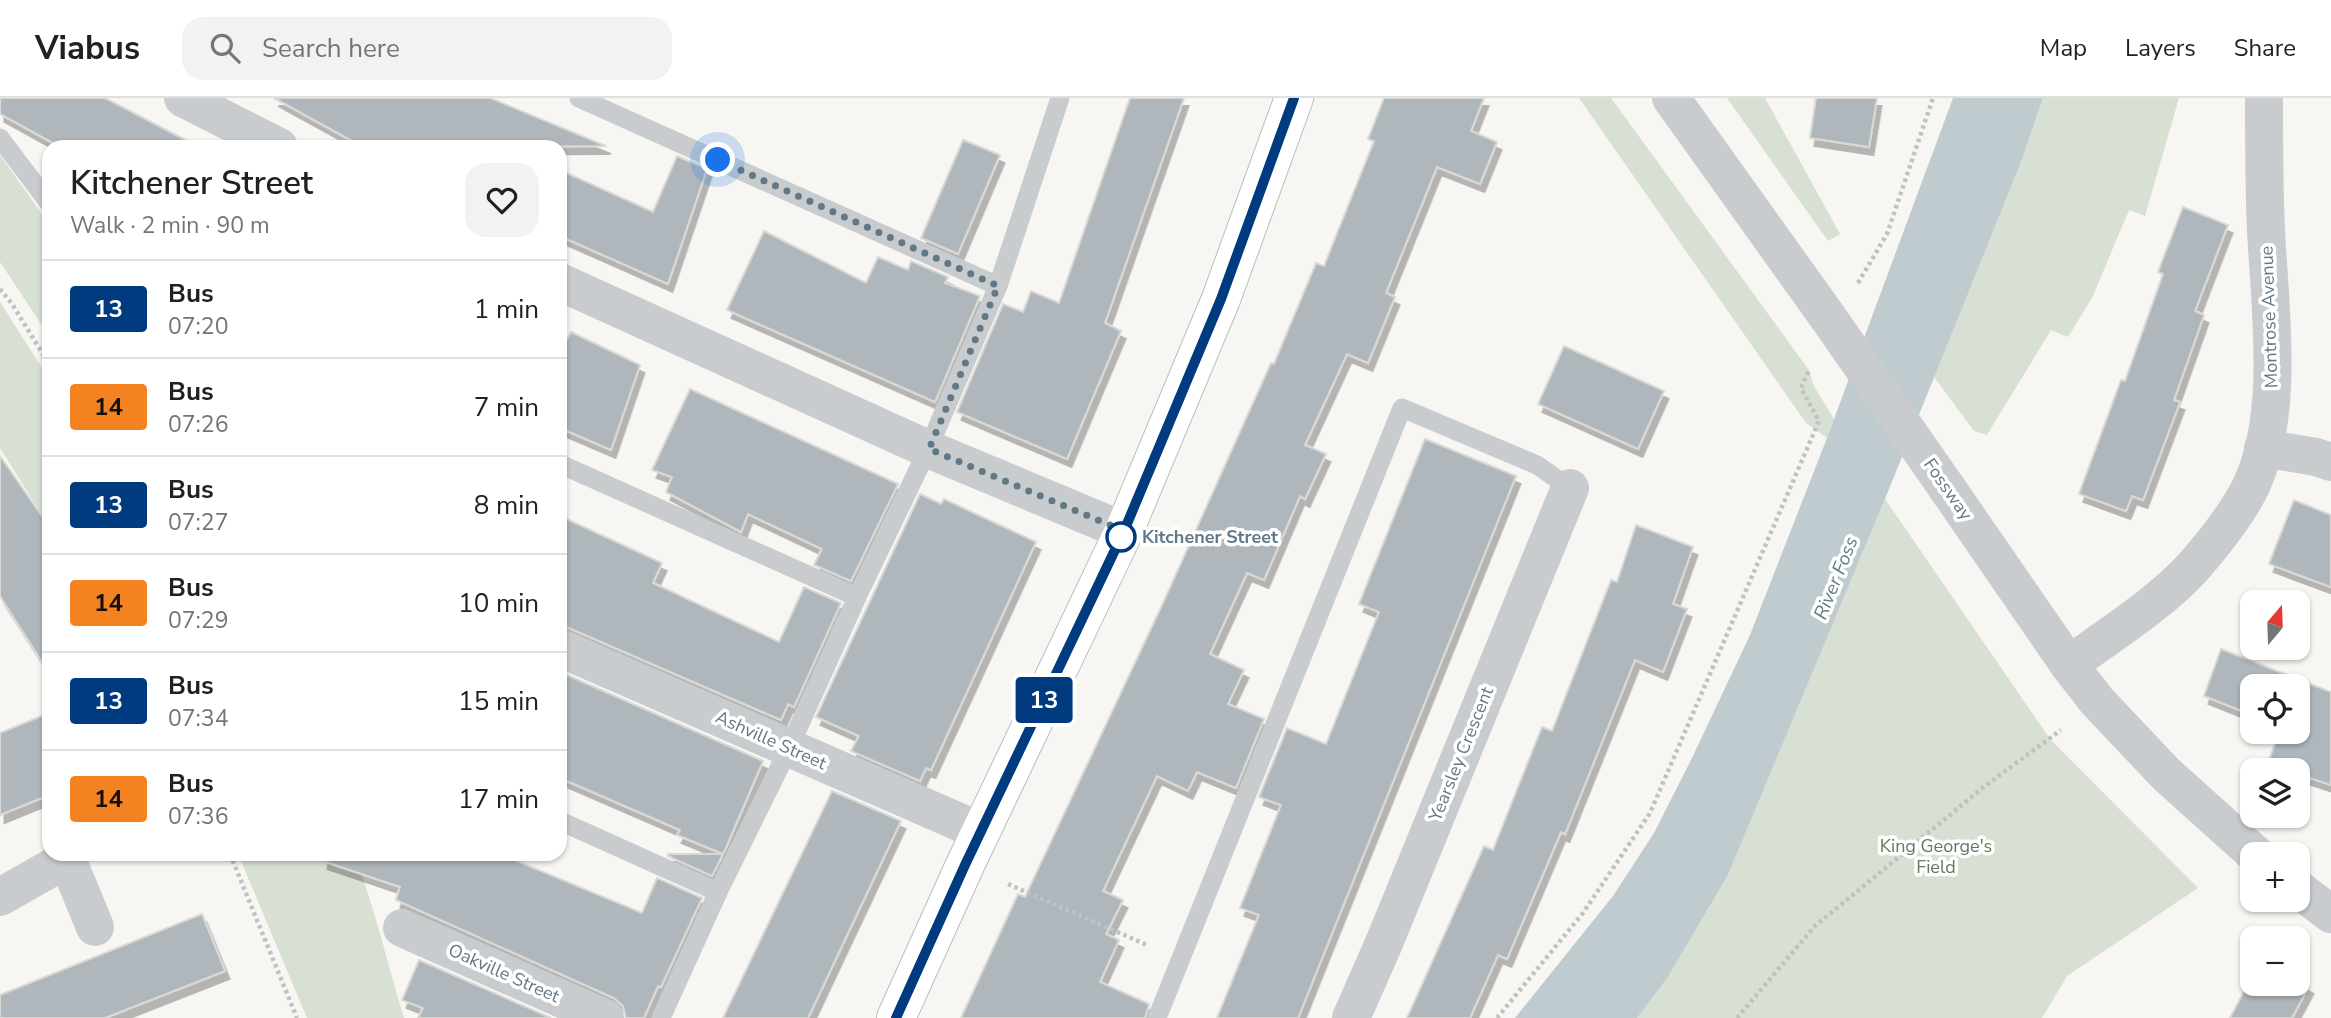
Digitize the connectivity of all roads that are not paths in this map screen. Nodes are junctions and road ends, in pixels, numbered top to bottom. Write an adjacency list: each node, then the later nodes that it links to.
1 (183, 98): 8 (street)
2 (579, 98): 11 (lane)
3 (1060, 98): 11 (lane)
4 (1294, 98): 17 (street)
5 (1671, 98): 20 (street, Fossway, bridge)
6 (2264, 98): 12 (street, Montrose Avenue)
7 (0, 138): 9 (lane)
8 (265, 140)
9 (42, 194)
10 (567, 285): 13 (street)
11 (998, 286): 13 (lane)
12 (2263, 448): 14 (street); 20 (street, Montrose Avenue)
13 (929, 449): 17 (street); 18 (lane)
14 (2331, 462)
15 (567, 467): 18 (lane)
16 (1570, 488): 36 (lane); 37 (street, Yearsley Crescent)
17 (1124, 531): 24 (street)
18 (857, 597): 21 (lane)
19 (567, 651): 21 (street, Ashville Street)
20 (2069, 665): 23 (street, Fossway)
21 (789, 748): 24 (street, Ashville Street); 27 (lane)
22 (567, 824): 27 (lane)
23 (2242, 842)
24 (974, 849): 35 (street)
25 (61, 861): 28 (street)
26 (70, 861): 31 (street)
27 (718, 892): 34 (lane)
28 (0, 897)
29 (2310, 898): 30 (street)
30 (2331, 914)
31 (95, 927)
32 (402, 928): 33 (street, Oakville Street)
33 (606, 1018)
34 (661, 1018)
35 (896, 1018)
36 (1157, 1018)
37 (1351, 1018)

